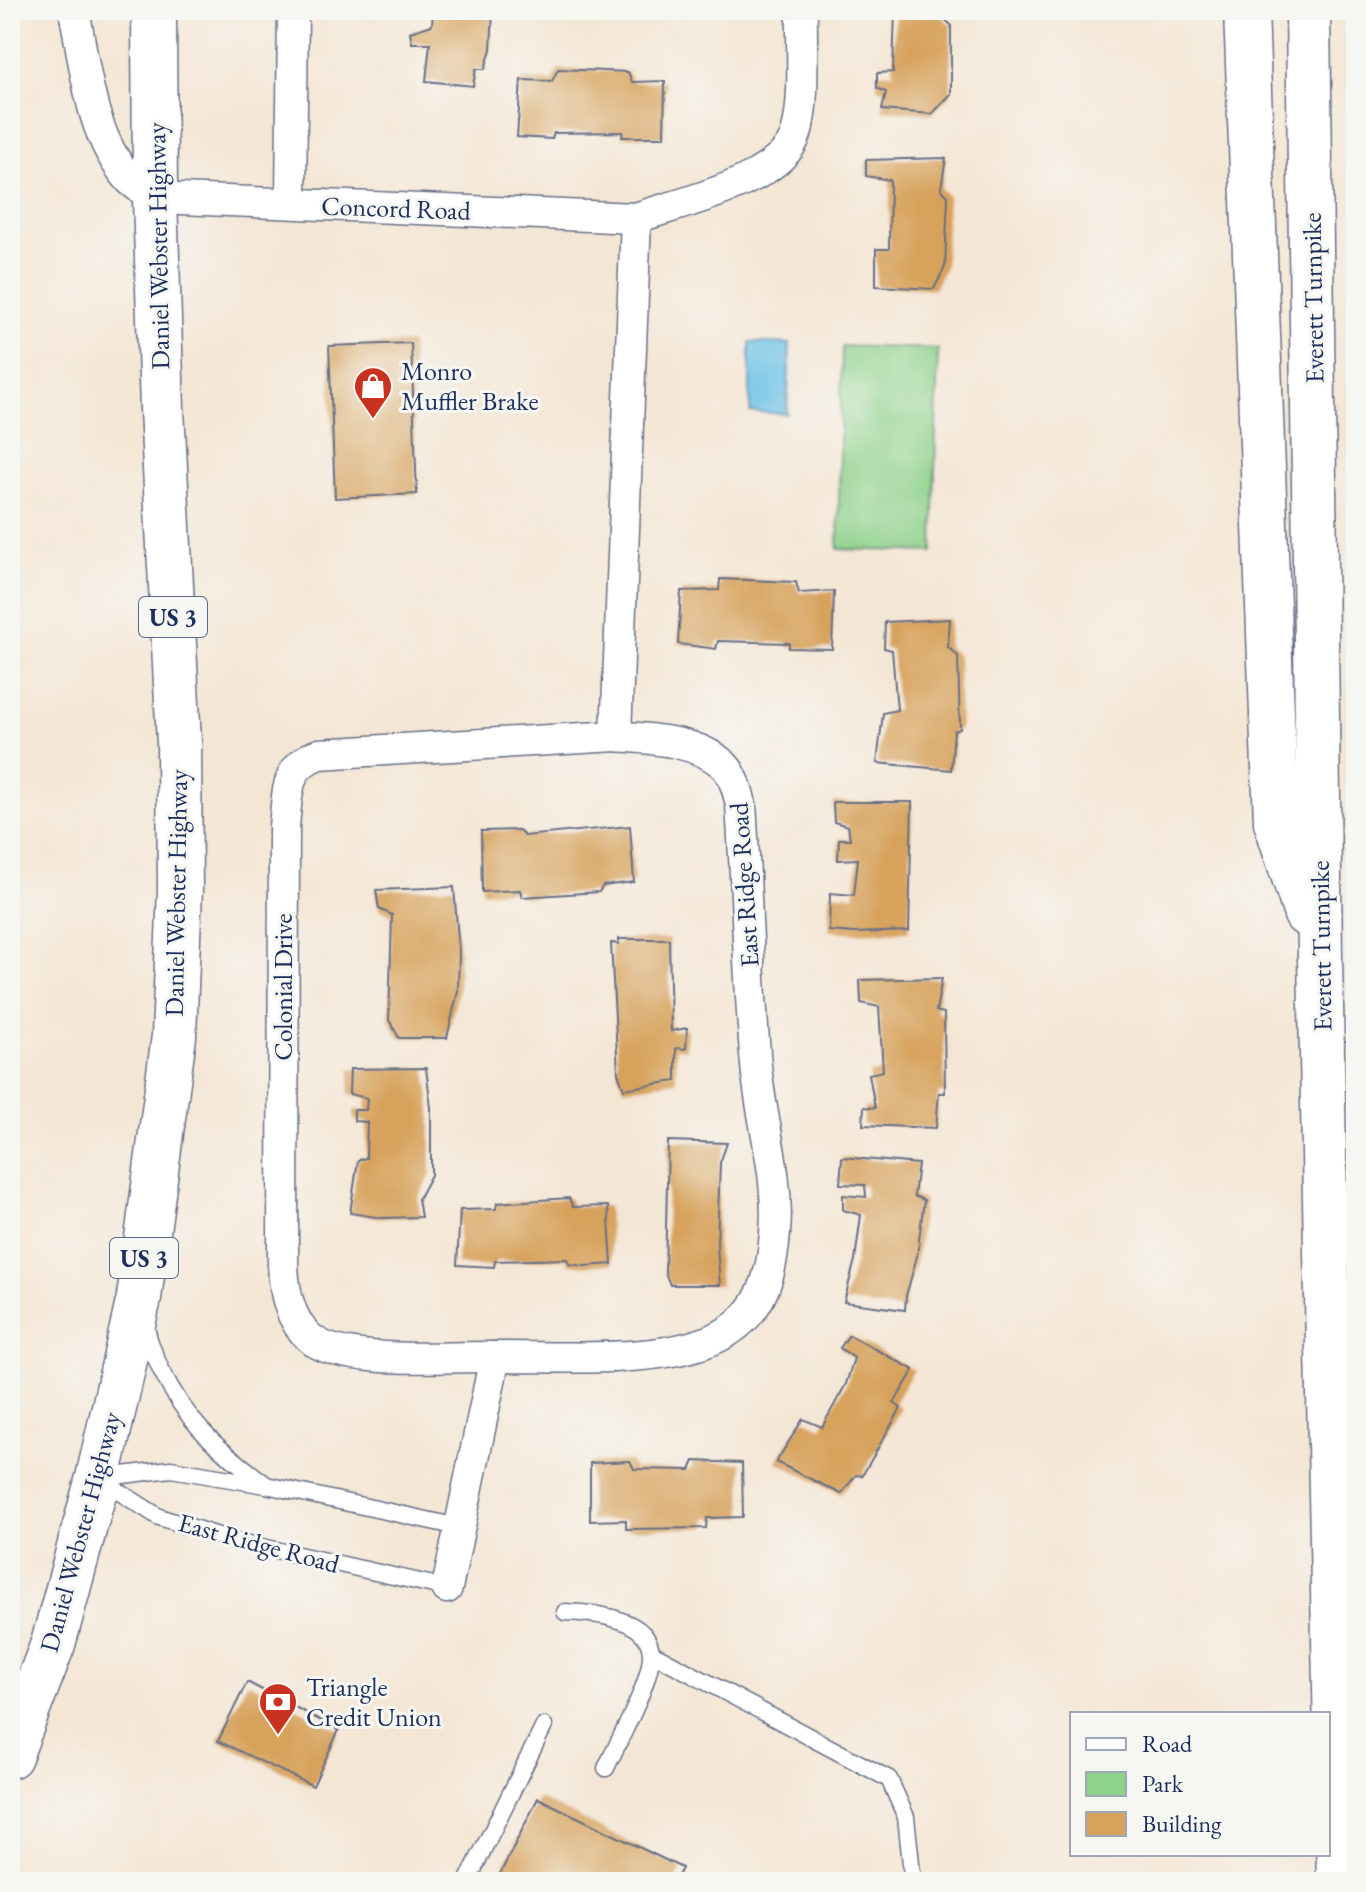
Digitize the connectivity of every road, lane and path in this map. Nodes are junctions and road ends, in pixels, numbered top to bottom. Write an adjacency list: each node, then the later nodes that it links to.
1 (74, 10): 7 (street)
2 (154, 10): 7 (main road, Daniel Webster Highway / US 3)
3 (293, 10): 8 (street)
4 (802, 10): 9 (street)
5 (1246, 10): 11 (main road)
6 (1308, 10): 11 (main road, Everett Turnpike)
7 (155, 198): 8 (street, Concord Road); 12 (main road, Daniel Webster Highway / US 3)
8 (291, 203): 9 (street, Concord Road)
9 (636, 218): 10 (street)
10 (616, 736): 13 (street, East Ridge Road); 13 (street, Colonial Drive)
11 (1320, 957): 20 (main road, Everett Turnpike)
12 (139, 1298): 14 (main road, Daniel Webster Highway / US 3); 15 (lane)
13 (495, 1357): 16 (street, East Ridge Road)
14 (98, 1478): 15 (lane, East Ridge Road); 17 (lane, East Ridge Road); 22 (main road, Daniel Webster Highway / US 3)
15 (266, 1485): 16 (lane, East Ridge Road)
16 (459, 1527): 17 (street, East Ridge Road)
17 (447, 1588)
18 (565, 1612): 19 (lane)
19 (652, 1653): 23 (lane); 25 (lane)
20 (1346, 1700): 26 (main road, Everett Turnpike)
21 (544, 1726): 24 (lane)
22 (10, 1756)
23 (606, 1768)
24 (467, 1882)
25 (913, 1882)
26 (1339, 1882)

